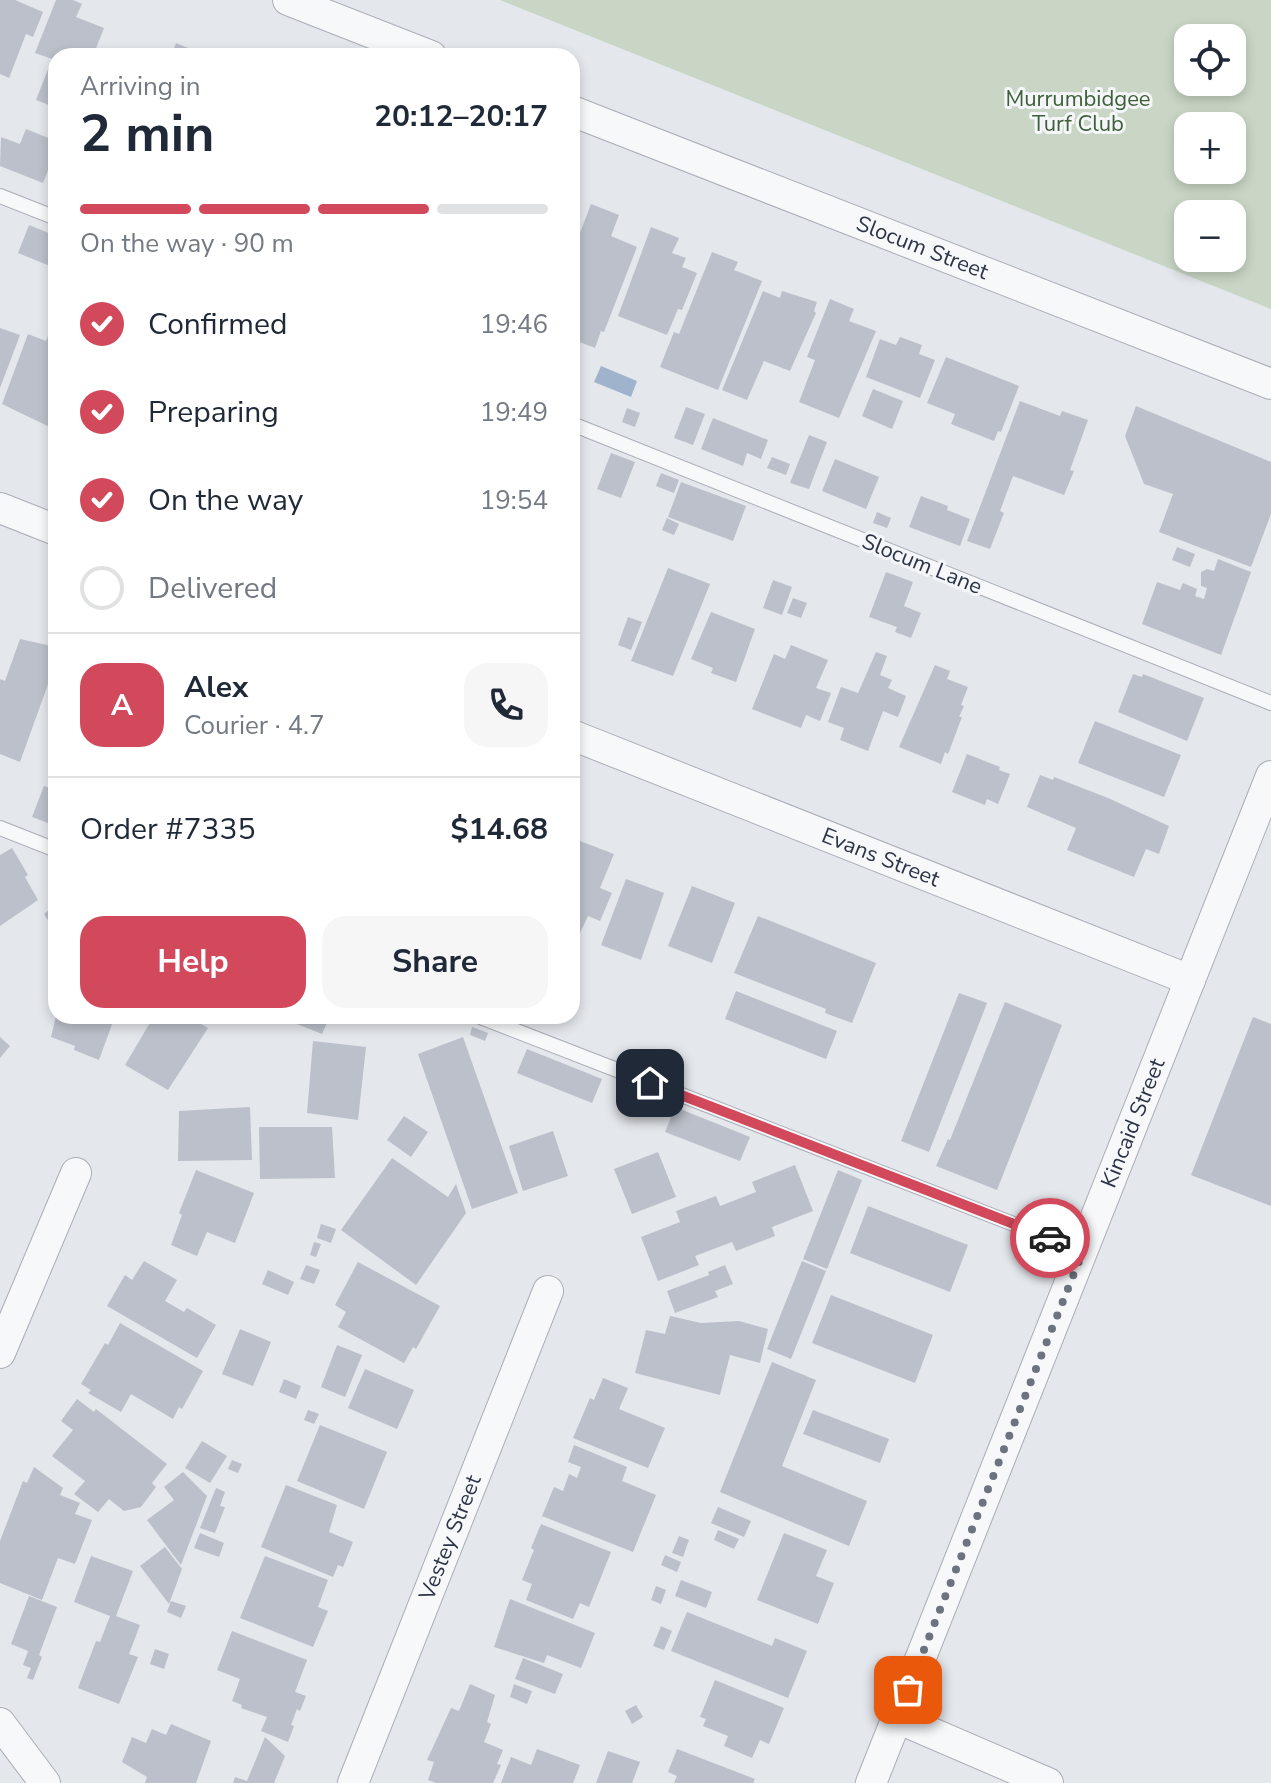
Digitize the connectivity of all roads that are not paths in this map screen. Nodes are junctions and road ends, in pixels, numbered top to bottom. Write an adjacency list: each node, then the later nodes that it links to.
1 (288, 0): 2 (street)
2 (411, 48)
3 (580, 114): 6 (street, Slocum Street)
4 (0, 196): 5 (lane)
5 (48, 215)
6 (1271, 384)
7 (580, 427): 10 (lane, Slocum Lane)
8 (0, 508): 9 (street)
9 (48, 527)
10 (1271, 703)
11 (580, 738): 16 (street, Evans Street)
12 (1271, 776): 14 (street, Kincaid Street)
13 (0, 828): 15 (lane)
14 (1258, 846): 16 (street, Kincaid Street)
15 (48, 847)
16 (1190, 980): 19 (street, Kincaid Street)
17 (499, 1024): 19 (lane)
18 (76, 1173): 21 (street)
19 (1083, 1251): 22 (street, Kincaid Street)
20 (548, 1291): 25 (street, Vestey Street)
21 (0, 1353)
22 (897, 1718): 26 (street, Kincaid Street); 27 (street)
23 (0, 1723): 24 (street)
24 (45, 1783)
25 (353, 1783)
26 (871, 1783)
27 (1048, 1783)

